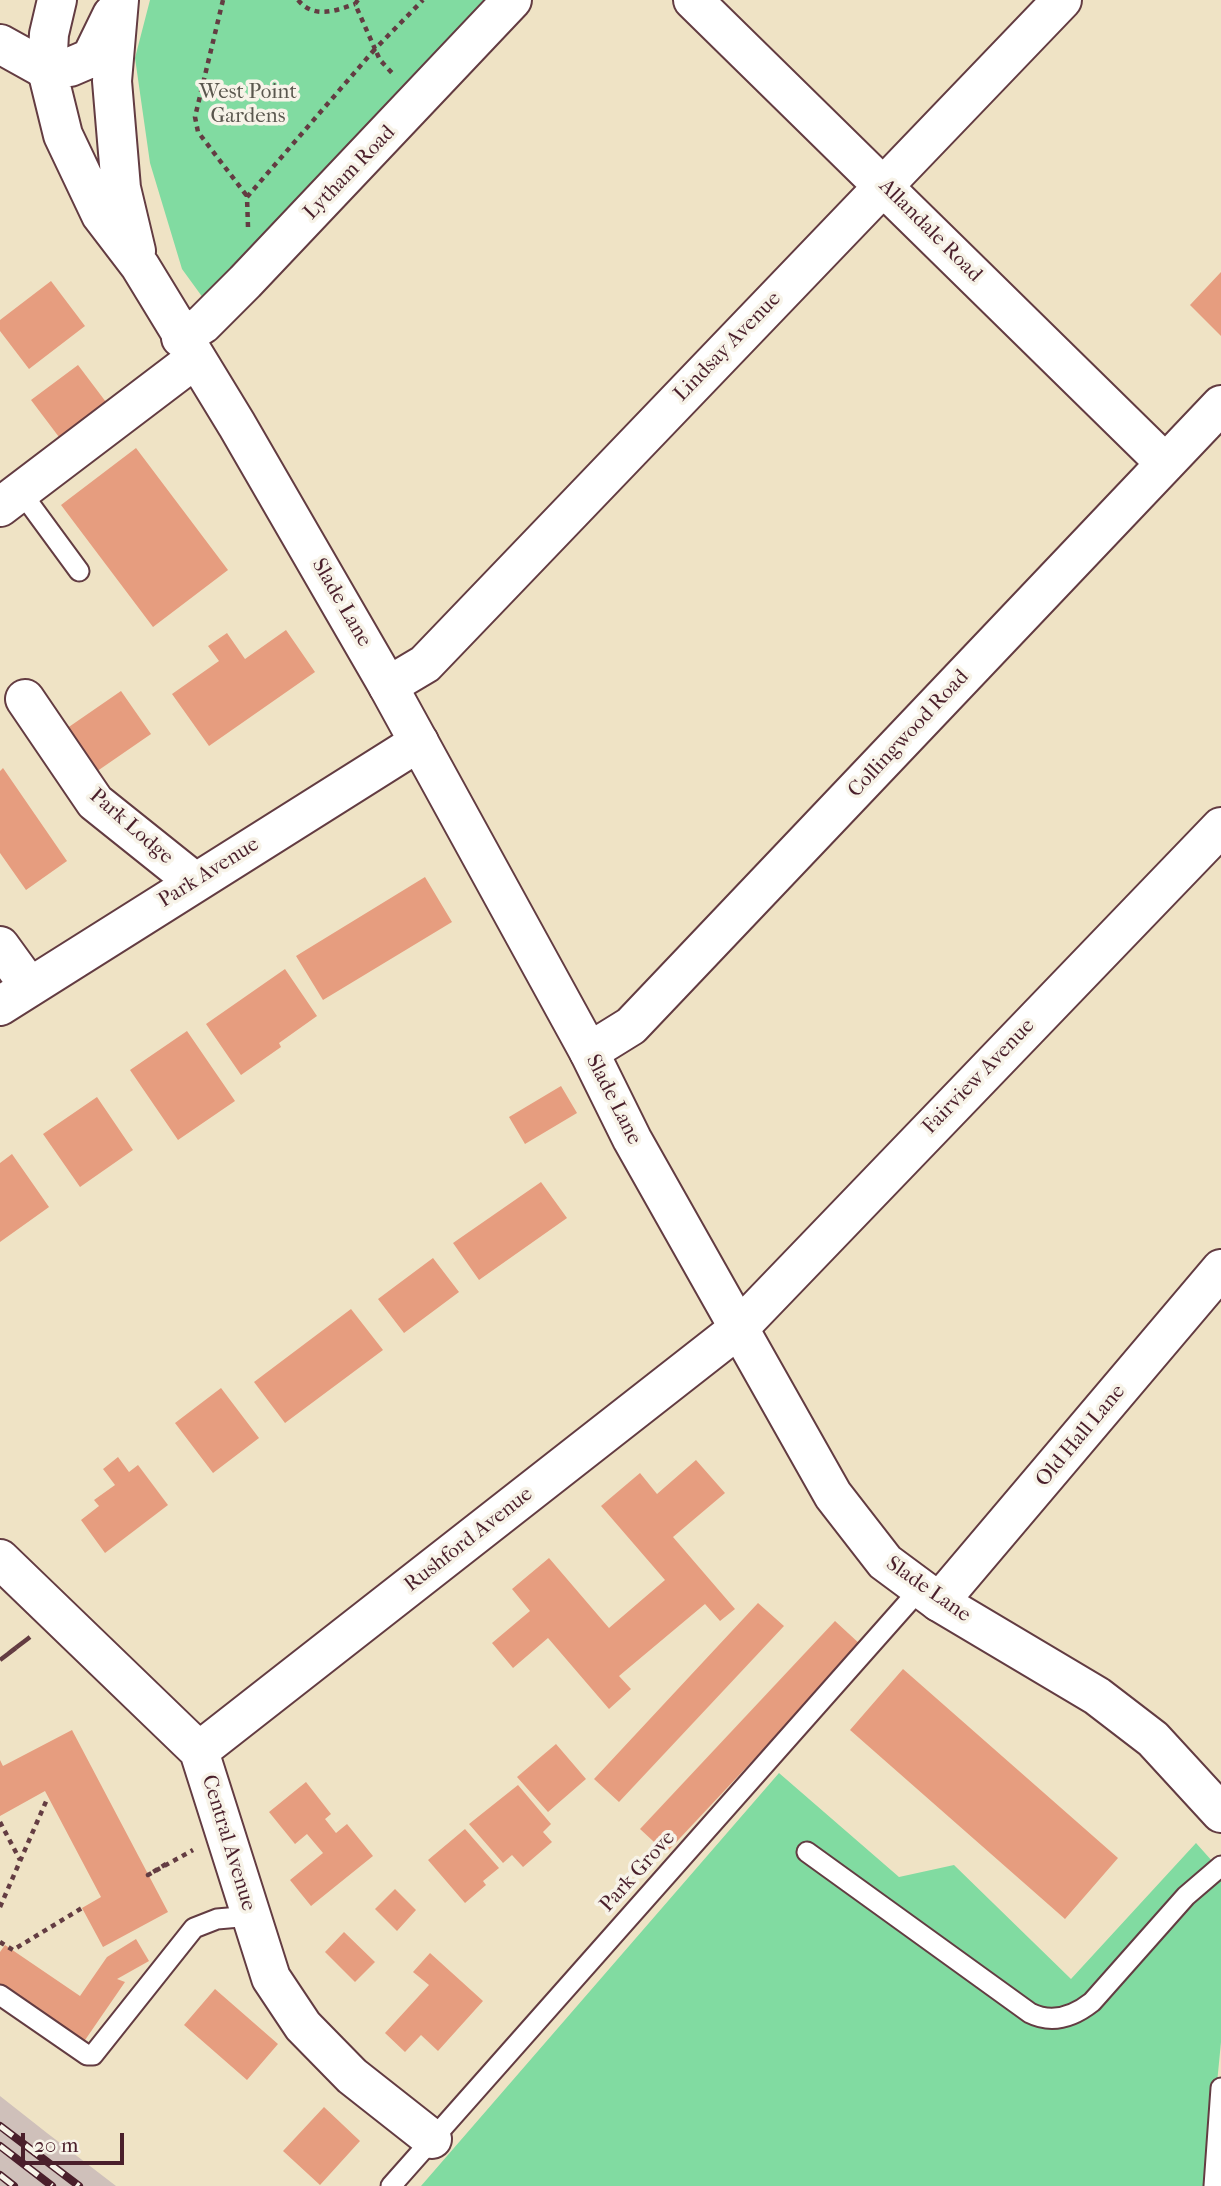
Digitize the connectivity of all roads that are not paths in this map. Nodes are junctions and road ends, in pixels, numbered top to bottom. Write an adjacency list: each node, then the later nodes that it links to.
1 (57, 0): 7 (street, Slade Lane)
2 (119, 0): 7 (street); 9 (street, Slade Lane)
3 (512, 0): 10 (street, Lytham Road)
4 (693, 0): 8 (street, Allandale Road)
5 (1062, 0): 8 (street, Lindsay Avenue)
6 (0, 44): 7 (street)
7 (47, 69): 9 (street, Slade Lane)
8 (883, 184): 12 (street, Allandale Road); 15 (street, Lindsay Avenue)
9 (140, 266): 10 (street, Slade Lane)
10 (188, 348): 13 (street, Lytham Road); 15 (street, Slade Lane)
11 (1221, 405): 12 (street, Collingwood Road)
12 (1165, 463): 22 (street, Collingwood Road)
13 (10, 499): 14 (lane)
14 (79, 571)
15 (388, 686): 17 (street, Slade Lane)
16 (25, 699): 19 (street, Park Lodge)
17 (419, 742): 19 (street, Park Avenue); 22 (street, Slade Lane)
18 (1221, 827): 24 (street, Fairview Avenue)
19 (195, 882): 21 (street, Park Avenue)
20 (0, 946): 21 (street)
21 (14, 996)
22 (589, 1052): 24 (street, Slade Lane)
23 (1221, 1269): 26 (street, Old Hall Lane)
24 (738, 1329): 26 (street, Slade Lane); 27 (street, Rushford Avenue)
25 (0, 1559): 27 (street, Central Avenue)
26 (930, 1596): 28 (street, Slade Lane); 34 (lane, Park Grove)
27 (199, 1751): 31 (street, Central Avenue)
28 (1221, 1813)
29 (807, 1852): 30 (lane)
30 (1221, 1866)
31 (251, 1916): 32 (lane); 34 (street, Central Avenue)
32 (0, 1995)
33 (1221, 2088): 36 (lane)
34 (432, 2139): 35 (lane, Park Grove)
35 (391, 2186)
36 (1214, 2186)

